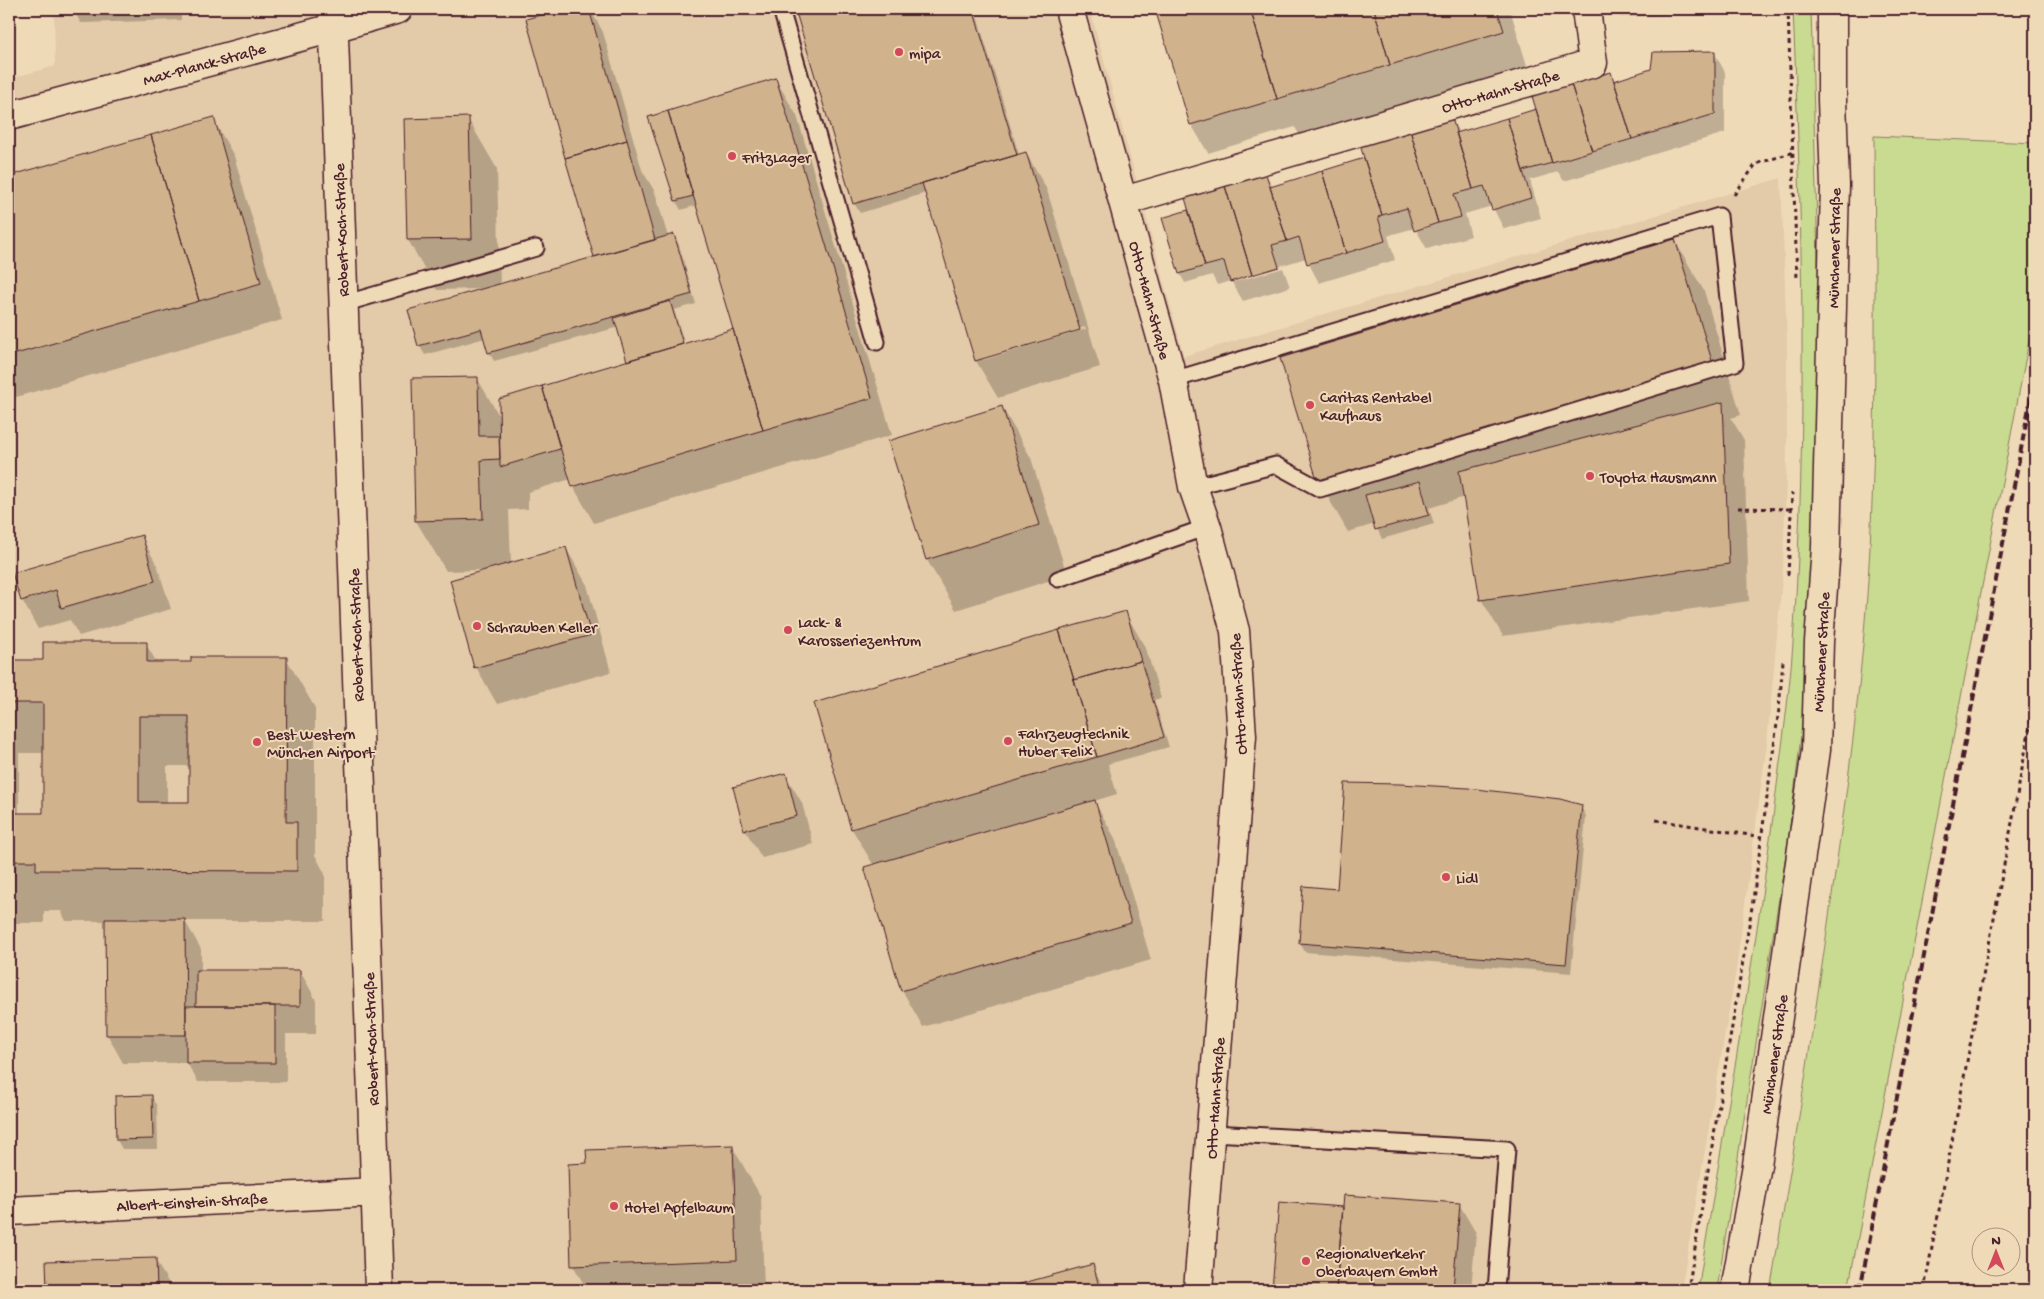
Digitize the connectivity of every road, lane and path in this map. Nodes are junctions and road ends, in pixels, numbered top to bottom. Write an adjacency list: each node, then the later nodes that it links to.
1 (398, 9): 7 (street, Max-Planck-Straße)
2 (781, 9): 15 (lane)
3 (1069, 9): 10 (street, Otto-Hahn-Straße)
4 (1586, 9): 10 (street, Otto-Hahn-Straße)
5 (1788, 9): 9 (path)
6 (1832, 9): 37 (street, Münchener Straße)
7 (333, 19): 8 (street, Max-Planck-Straße); 14 (street, Robert-Koch-Straße)
8 (9, 116)
9 (1794, 152): 11 (path); 13 (path)
10 (1124, 201): 16 (street, Otto-Hahn-Straße)
11 (1720, 216): 16 (lane); 17 (lane)
12 (536, 248): 14 (lane)
13 (1797, 284)
14 (343, 304): 31 (street, Robert-Koch-Straße)
15 (877, 342)
16 (1173, 380): 17 (street, Otto-Hahn-Straße)
17 (1193, 487): 21 (street, Otto-Hahn-Straße)
18 (1792, 490): 20 (path)
19 (1738, 508): 20 (path)
20 (1791, 510): 23 (path)
21 (1207, 527): 22 (lane); 30 (street, Otto-Hahn-Straße)
22 (1058, 579)
23 (1788, 584)
24 (1783, 660): 29 (path)
25 (2035, 700): 26 (path)
26 (2029, 735): 27 (path); 38 (path)
27 (2035, 735)
28 (1656, 820): 29 (path)
29 (1762, 837): 36 (path)
30 (1212, 1133): 34 (street, Otto-Hahn-Straße); 35 (lane)
31 (376, 1192): 32 (street, Albert-Einstein-Straße); 33 (street, Robert-Koch-Straße)
32 (9, 1211)
33 (380, 1290)
34 (1198, 1290)
35 (1496, 1290)
36 (1688, 1290)
37 (1736, 1290)
38 (1924, 1290)

